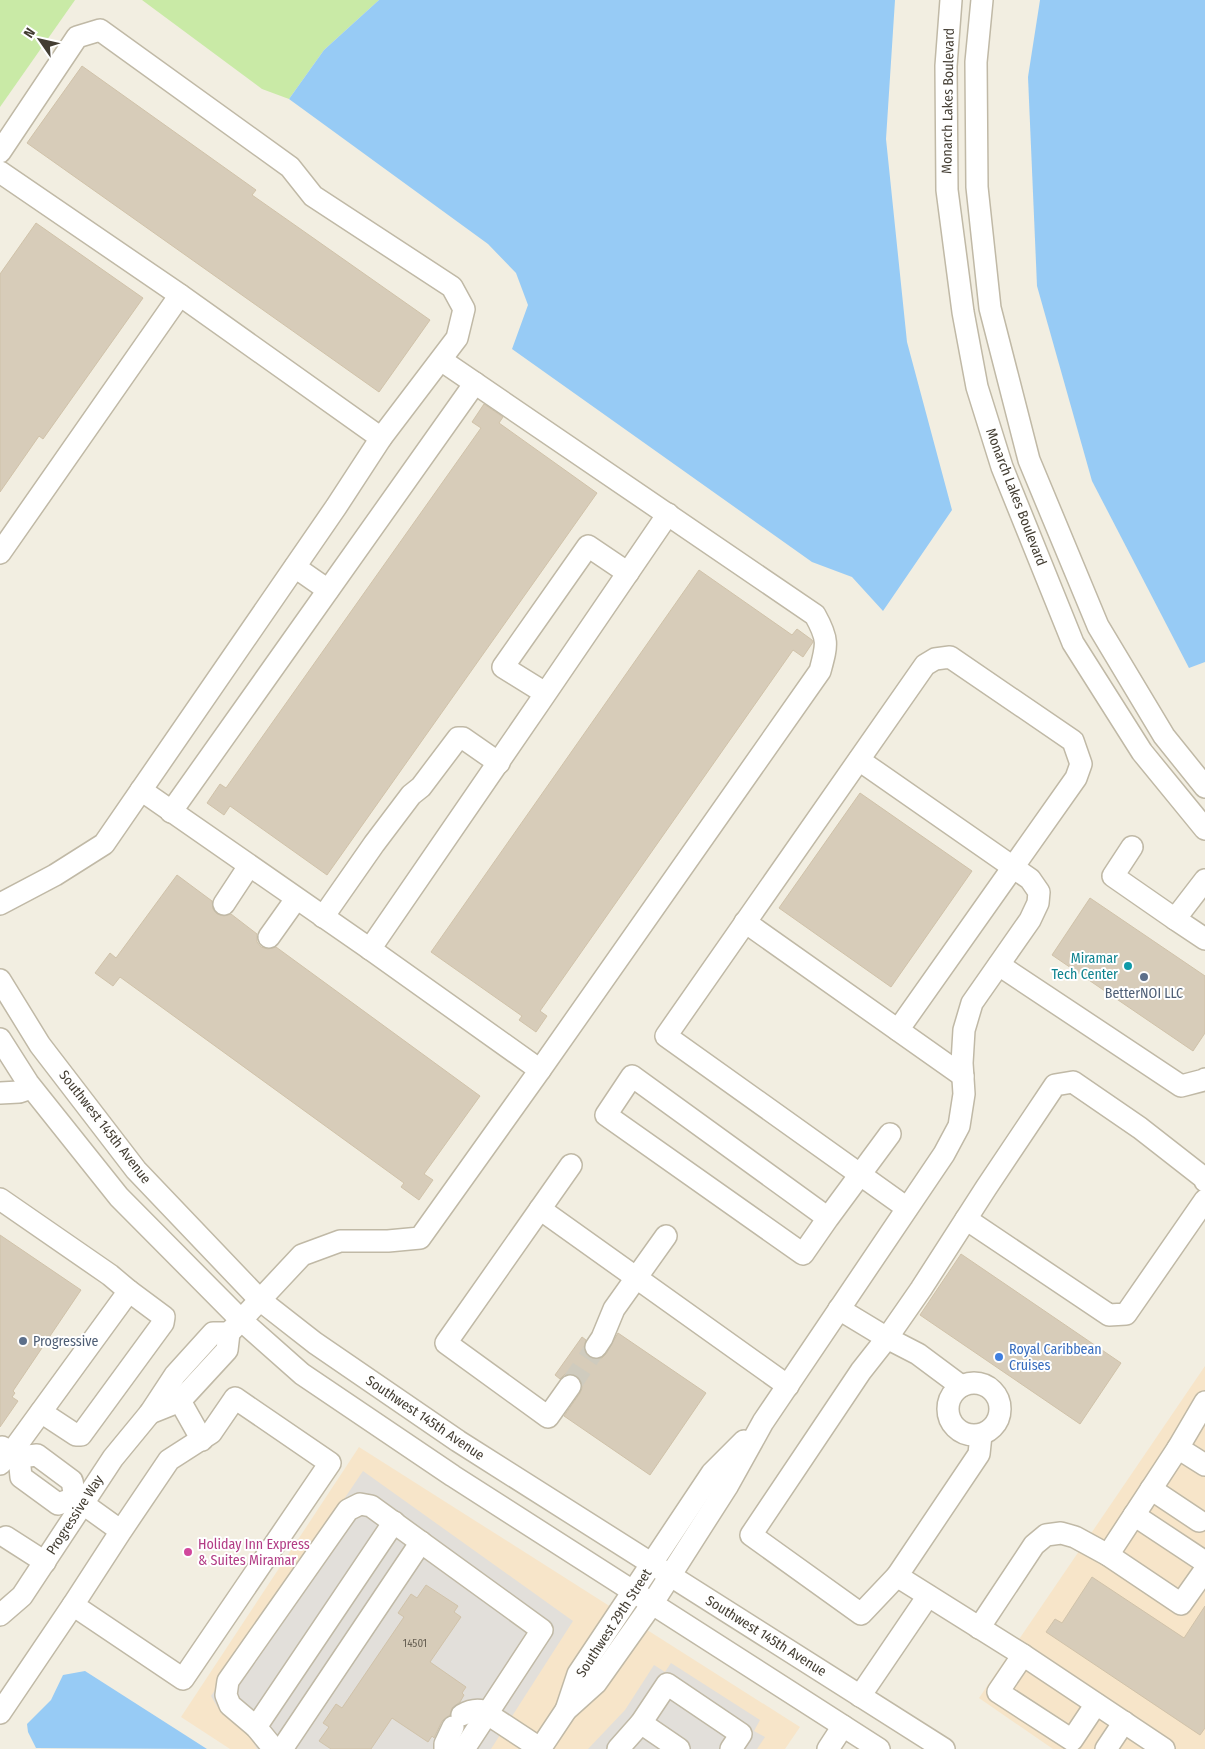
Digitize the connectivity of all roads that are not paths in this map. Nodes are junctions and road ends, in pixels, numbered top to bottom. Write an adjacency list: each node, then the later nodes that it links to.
1 (951, 0): 20 (street, Monarch Lakes Boulevard)
2 (982, 0): 17 (street, Monarch Lakes Boulevard)
3 (0, 152): 6 (street)
4 (0, 172): 5 (street)
5 (180, 295): 8 (street); 10 (street)
6 (441, 360): 7 (street); 8 (street)
7 (474, 383): 9 (street); 13 (street)
8 (381, 438): 11 (street)
9 (668, 514): 12 (street); 38 (street)
10 (0, 553)
11 (295, 567): 13 (street); 18 (street)
12 (628, 573): 14 (street); 14 (street)
13 (328, 590): 19 (street)
14 (545, 693): 16 (street)
15 (859, 760): 23 (street); 23 (street); 30 (street)
16 (499, 763): 28 (street); 33 (street)
17 (1205, 787)
18 (141, 790): 19 (street); 26 (street)
19 (171, 812): 22 (street)
20 (1205, 830)
21 (1132, 847): 29 (street)
22 (249, 866): 25 (street); 27 (street)
23 (1013, 867): 34 (street); 36 (street)
24 (1205, 880): 29 (street)
25 (296, 900): 28 (street); 31 (street)
26 (0, 904)
27 (224, 904)
28 (323, 917): 33 (street)
29 (1175, 919): 32 (street)
30 (745, 922): 36 (street); 45 (street)
31 (269, 937)
32 (1205, 939)
33 (370, 949): 38 (street)
34 (999, 965): 39 (street); 40 (street)
35 (0, 980): 56 (street, Southwest 145th Avenue)
36 (898, 1030): 39 (street)
37 (0, 1039): 41 (street)
38 (540, 1070): 56 (street)
39 (963, 1076): 49 (street)
40 (1205, 1078)
41 (31, 1088): 42 (street); 58 (street)
42 (0, 1092)
43 (890, 1134): 45 (street)
44 (571, 1165): 50 (street)
45 (860, 1176): 49 (street); 51 (street)
46 (1205, 1181): 52 (street)
47 (0, 1199): 55 (street)
48 (1205, 1200): 52 (street)
49 (907, 1208): 57 (street)
50 (540, 1209): 54 (street); 61 (street)
51 (828, 1218): 51 (street)
52 (966, 1219): 59 (street)
53 (666, 1236): 54 (street)
54 (636, 1278): 60 (street); 62 (street)
55 (129, 1291): 66 (street); 66 (street)
56 (260, 1300): 58 (street); 85 (street, Southwest 145th Avenue)
57 (839, 1309): 59 (street); 62 (street)
58 (235, 1326): 64 (street, Progressive Way); 67 (street, Progressive Way); 89 (street)
59 (886, 1338): 63 (street); 88 (street)
60 (596, 1347)
61 (570, 1386)
62 (788, 1386): 68 (street)
63 (961, 1386): 69 (street); 69 (street)
64 (180, 1401): 67 (street, Progressive Way); 70 (street)
65 (1205, 1402): 71 (street)
66 (40, 1412): 72 (street)
67 (150, 1413): 75 (street, Progressive Way)
68 (763, 1422): 85 (street, Southwest 29th Street); 87 (street, Southwest 29th Street)
69 (981, 1435): 88 (street)
70 (202, 1440): 79 (street); 92 (street)
71 (1178, 1448): 73 (street); 74 (street)
72 (5, 1451): 75 (street)
73 (1205, 1465)
74 (1151, 1489): 76 (street); 77 (street)
75 (79, 1501): 79 (street); 83 (street, Progressive Way)
76 (1134, 1515): 82 (street); 84 (street)
77 (1199, 1521)
78 (394, 1522): 81 (street); 104 (street); 104 (street)
79 (121, 1531): 92 (street)
80 (2, 1539): 83 (street)
81 (421, 1542): 100 (street); 107 (street)
82 (1108, 1555): 86 (street); 94 (street)
83 (45, 1562): 93 (street, Progressive Way)
84 (1205, 1562)
85 (652, 1564): 87 (street, Southwest 145th Avenue); 89 (street, Southwest 29th Street)
86 (1205, 1570)
87 (670, 1575): 91 (street, Southwest 29th Street); 96 (street, Southwest 145th Avenue)
88 (897, 1576): 90 (street)
89 (633, 1592): 91 (street); 98 (street, Southwest 29th Street)
90 (928, 1596): 94 (street); 96 (street)
91 (652, 1604): 98 (street, Southwest 29th Street); 103 (street)
92 (73, 1605): 99 (street)
93 (0, 1615)
94 (978, 1628): 95 (street)
95 (1024, 1656): 97 (street); 97 (street)
96 (860, 1696): 116 (street, Southwest 145th Avenue)
97 (1096, 1704): 101 (street)
98 (566, 1710): 110 (street, Southwest 29th Street)
99 (0, 1713)
100 (488, 1713): 108 (street); 109 (street); 110 (street)
101 (1124, 1722): 105 (street); 117 (street)
102 (641, 1723): 111 (street); 112 (street); 113 (street)
103 (843, 1726): 114 (street); 115 (street)
104 (256, 1727): 106 (street)
105 (1141, 1743): 118 (street)
106 (274, 1749)
107 (282, 1749)
108 (445, 1749)
109 (464, 1749)
110 (540, 1749)
111 (618, 1749)
112 (679, 1749)
113 (731, 1749)
114 (828, 1749)
115 (879, 1749)
116 (944, 1749)
117 (1106, 1749)
118 (1164, 1749)

